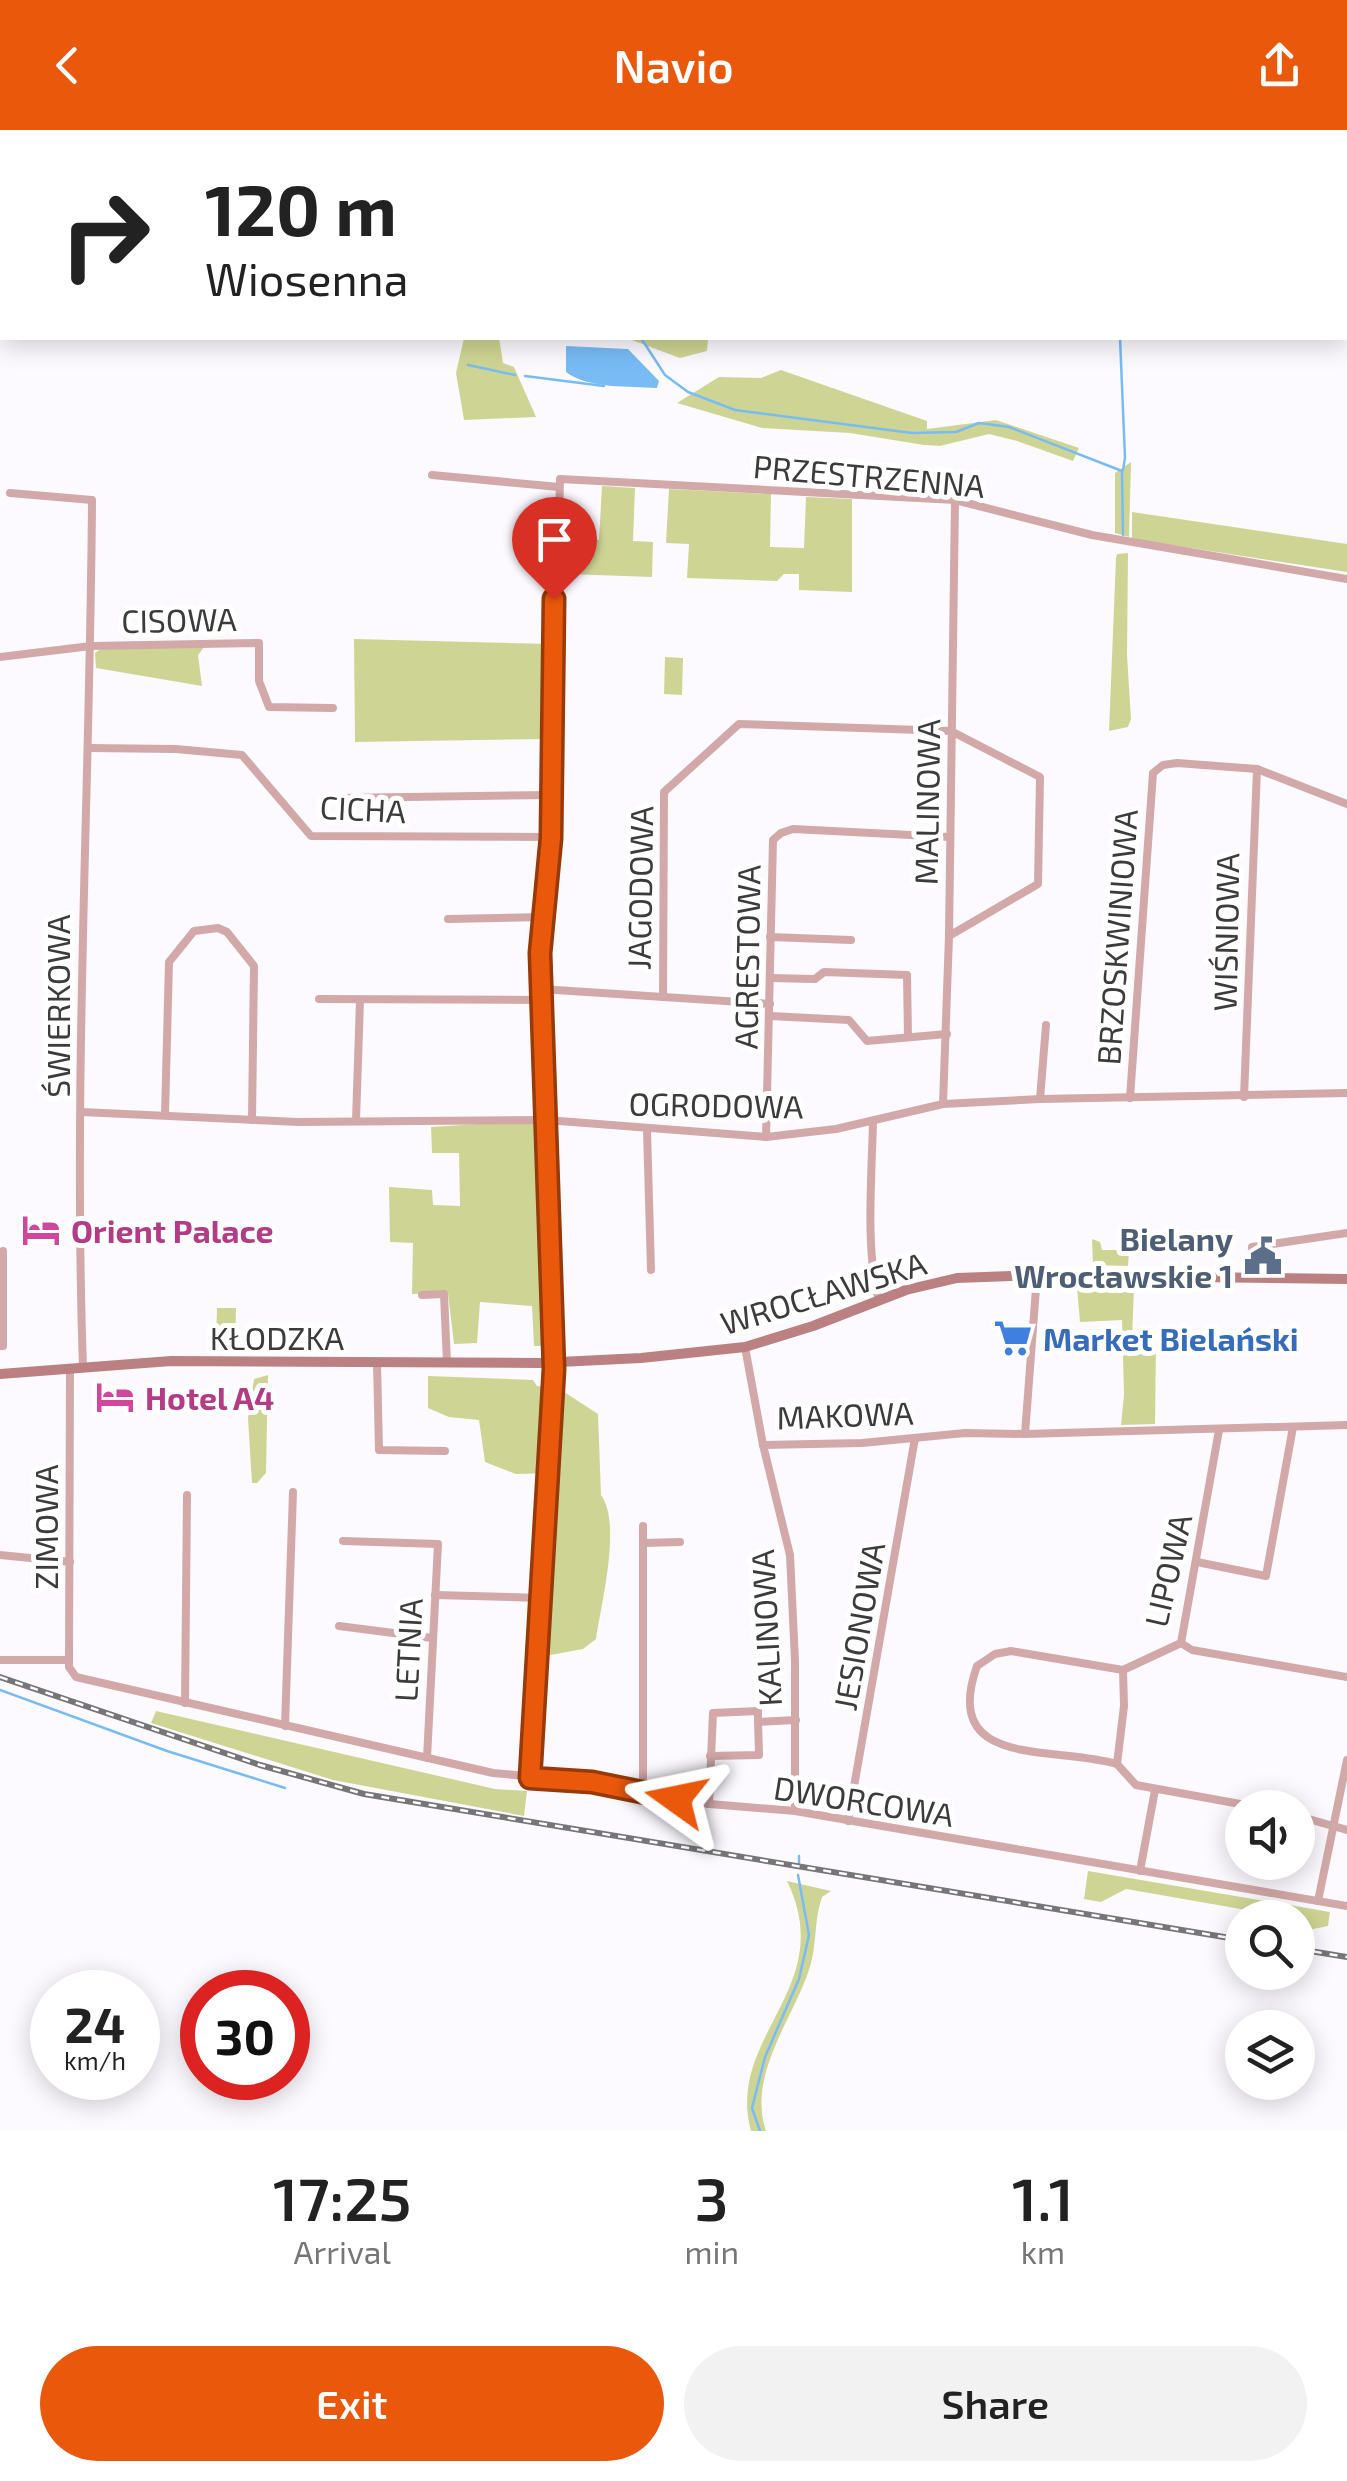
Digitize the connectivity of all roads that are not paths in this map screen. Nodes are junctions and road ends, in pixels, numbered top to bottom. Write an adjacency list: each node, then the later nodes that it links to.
1 (432, 475): 2 (street, PRZESTRZENNA)
2 (560, 483): 4 (street, PRZESTRZENNA); 12 (street)
3 (10, 494): 6 (street, ŚWIERKOWA)
4 (956, 500): 5 (street, PRZESTRZENNA); 9 (street, MALINOWA)
5 (1347, 579)
6 (90, 646): 7 (street); 8 (street, CISOWA); 10 (street, ŚWIERKOWA)
7 (0, 657)
8 (332, 708)
9 (951, 730): 15 (street, MALINOWA); 19 (street); 24 (street, JAGODOWA)
10 (89, 748): 16 (street, CICHA); 38 (street, ŚWIERKOWA)
11 (1257, 769): 14 (street); 34 (street, WIŚNIOWA); 35 (street, BRZOSKWINIOWA)
12 (552, 795): 13 (street); 16 (street)
13 (339, 798)
14 (1347, 804)
15 (950, 837): 19 (street, MALINOWA); 20 (street, AGRESTOWA)
16 (551, 838): 17 (street)
17 (543, 918): 18 (street); 23 (street)
18 (448, 919)
19 (949, 936): 31 (street, MALINOWA)
20 (770, 937): 21 (street); 22 (street, AGRESTOWA)
21 (852, 940)
22 (770, 978): 28 (street, AGRESTOWA); 32 (street)
23 (540, 989): 24 (street); 27 (street)
24 (663, 997): 28 (street)
25 (319, 999): 26 (street)
26 (360, 1000): 27 (street); 42 (street)
27 (541, 1000): 41 (street)
28 (770, 1004): 29 (street, AGRESTOWA)
29 (770, 1016): 32 (street); 45 (street, AGRESTOWA)
30 (1046, 1025): 36 (street)
31 (947, 1034): 32 (street); 37 (street, MALINOWA)
32 (908, 1037)
33 (1347, 1093): 34 (street, OGRODOWA)
34 (1244, 1097): 35 (street, OGRODOWA)
35 (1130, 1098): 36 (street, OGRODOWA)
36 (1040, 1099): 37 (street, OGRODOWA)
37 (943, 1104): 43 (street, OGRODOWA)
38 (82, 1112): 39 (street, OGRODOWA); 59 (street, ŚWIERKOWA)
39 (165, 1115): 40 (street, OGRODOWA); 40 (street)
40 (252, 1120): 42 (street, OGRODOWA)
41 (546, 1120): 42 (street, OGRODOWA); 44 (street, OGRODOWA); 58 (street)
42 (356, 1121)
43 (873, 1121): 45 (street, OGRODOWA); 53 (street)
44 (647, 1130): 45 (street, OGRODOWA); 48 (street)
45 (766, 1137)
46 (1347, 1234): 50 (street)
47 (4, 1251): 54 (street)
48 (650, 1270)
49 (1037, 1275): 50 (main road, WROCŁAWSKA); 53 (main road, WROCŁAWSKA); 65 (street)
50 (1250, 1276): 51 (main road, WROCŁAWSKA)
51 (1347, 1279)
52 (422, 1295): 57 (street)
53 (878, 1300): 55 (main road, WROCŁAWSKA)
54 (0, 1346)
55 (745, 1347): 58 (main road, WROCŁAWSKA); 67 (street, MAKOWA)
56 (377, 1362): 57 (main road, KŁODZKA); 59 (main road, KŁODZKA); 68 (street)
57 (447, 1363): 58 (main road, KŁODZKA)
58 (554, 1363): 79 (street)
59 (83, 1367): 60 (main road, KŁODZKA)
60 (70, 1368): 61 (main road, KŁODZKA); 76 (street, ZIMOWA)
61 (0, 1374)
62 (1347, 1425): 63 (street, MAKOWA)
63 (1293, 1427): 64 (street, MAKOWA); 77 (street)
64 (1219, 1430): 65 (street, MAKOWA); 77 (street, LIPOWA)
65 (1025, 1434): 66 (street, MAKOWA)
66 (915, 1438): 67 (street, MAKOWA); 101 (street, JESIONOWA)
67 (764, 1444): 88 (street, KALINOWA)
68 (446, 1451)
69 (292, 1492): 90 (street)
70 (187, 1495): 87 (street)
71 (644, 1526): 74 (street)
72 (343, 1541): 78 (street, LETNIA)
73 (680, 1542): 74 (street)
74 (643, 1543): 97 (street)
75 (0, 1555): 76 (street)
76 (70, 1562): 84 (street, ZIMOWA)
77 (1196, 1562): 82 (street, LIPOWA)
78 (435, 1594): 79 (street); 81 (street, LETNIA)
79 (542, 1598): 95 (street)
80 (339, 1626): 81 (street)
81 (432, 1638): 92 (street, LETNIA)
82 (1181, 1644): 85 (street, LIPOWA); 86 (street)
83 (0, 1660): 84 (street)
84 (69, 1660): 87 (street, DWORCOWA)
85 (1123, 1670): 94 (street); 94 (street)
86 (1347, 1677)
87 (185, 1702): 90 (street, DWORCOWA)
88 (796, 1720): 89 (street); 100 (street, KALINOWA)
89 (758, 1722): 91 (street); 91 (street)
90 (285, 1726): 92 (street, DWORCOWA)
91 (710, 1756): 99 (street)
92 (426, 1758): 95 (street, DWORCOWA)
93 (1347, 1760): 103 (street)
94 (1116, 1764): 96 (street)
95 (530, 1778): 97 (street, DWORCOWA)
96 (1153, 1789): 98 (street); 105 (street)
97 (642, 1792): 99 (street, DWORCOWA)
98 (1225, 1802)
99 (709, 1804): 100 (street, DWORCOWA)
100 (795, 1812): 101 (street, DWORCOWA)
101 (848, 1821): 105 (street, DWORCOWA)
102 (1315, 1821): 103 (street)
103 (1334, 1827): 104 (street); 106 (street)
104 (1347, 1830)
105 (1140, 1871): 106 (street, DWORCOWA)
106 (1318, 1901): 107 (street, DWORCOWA)
107 (1347, 1906)

